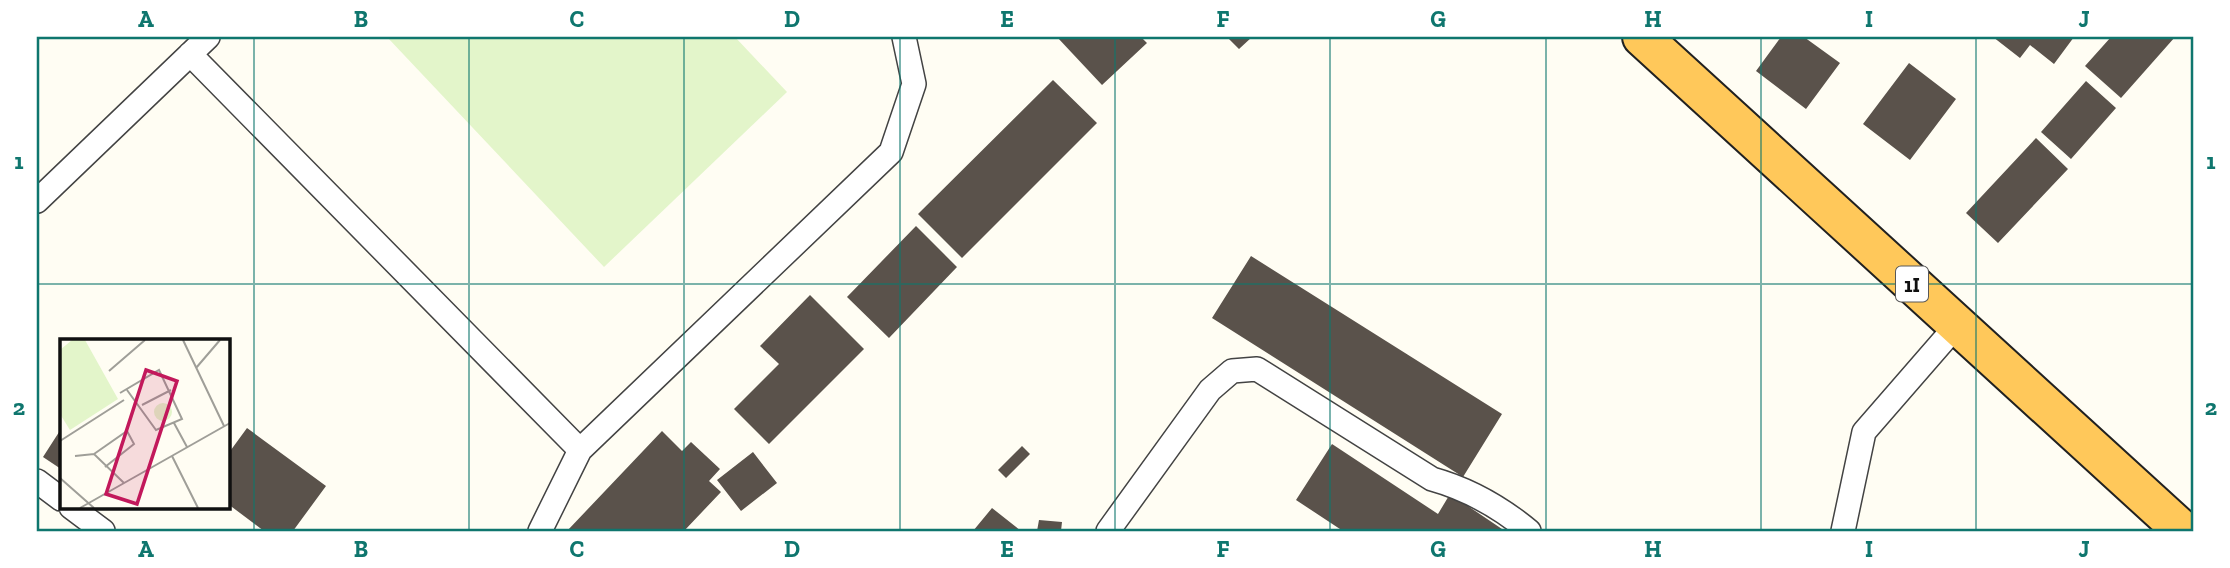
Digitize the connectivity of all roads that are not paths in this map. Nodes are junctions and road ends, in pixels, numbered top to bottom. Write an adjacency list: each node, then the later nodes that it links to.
1 (208, 37): 4 (lane)
2 (904, 37): 7 (lane)
3 (1642, 37): 6 (highway, 1I)
4 (190, 54): 5 (lane); 7 (lane)
5 (37, 201)
6 (1956, 325): 15 (lane); 16 (highway, 1I)
7 (580, 450): 12 (lane)
8 (37, 481): 9 (lane)
9 (60, 498)
10 (72, 508): 11 (lane)
11 (103, 531)
12 (540, 531)
13 (1108, 531): 14 (lane)
14 (1529, 531)
15 (1843, 531)
16 (2183, 531)

